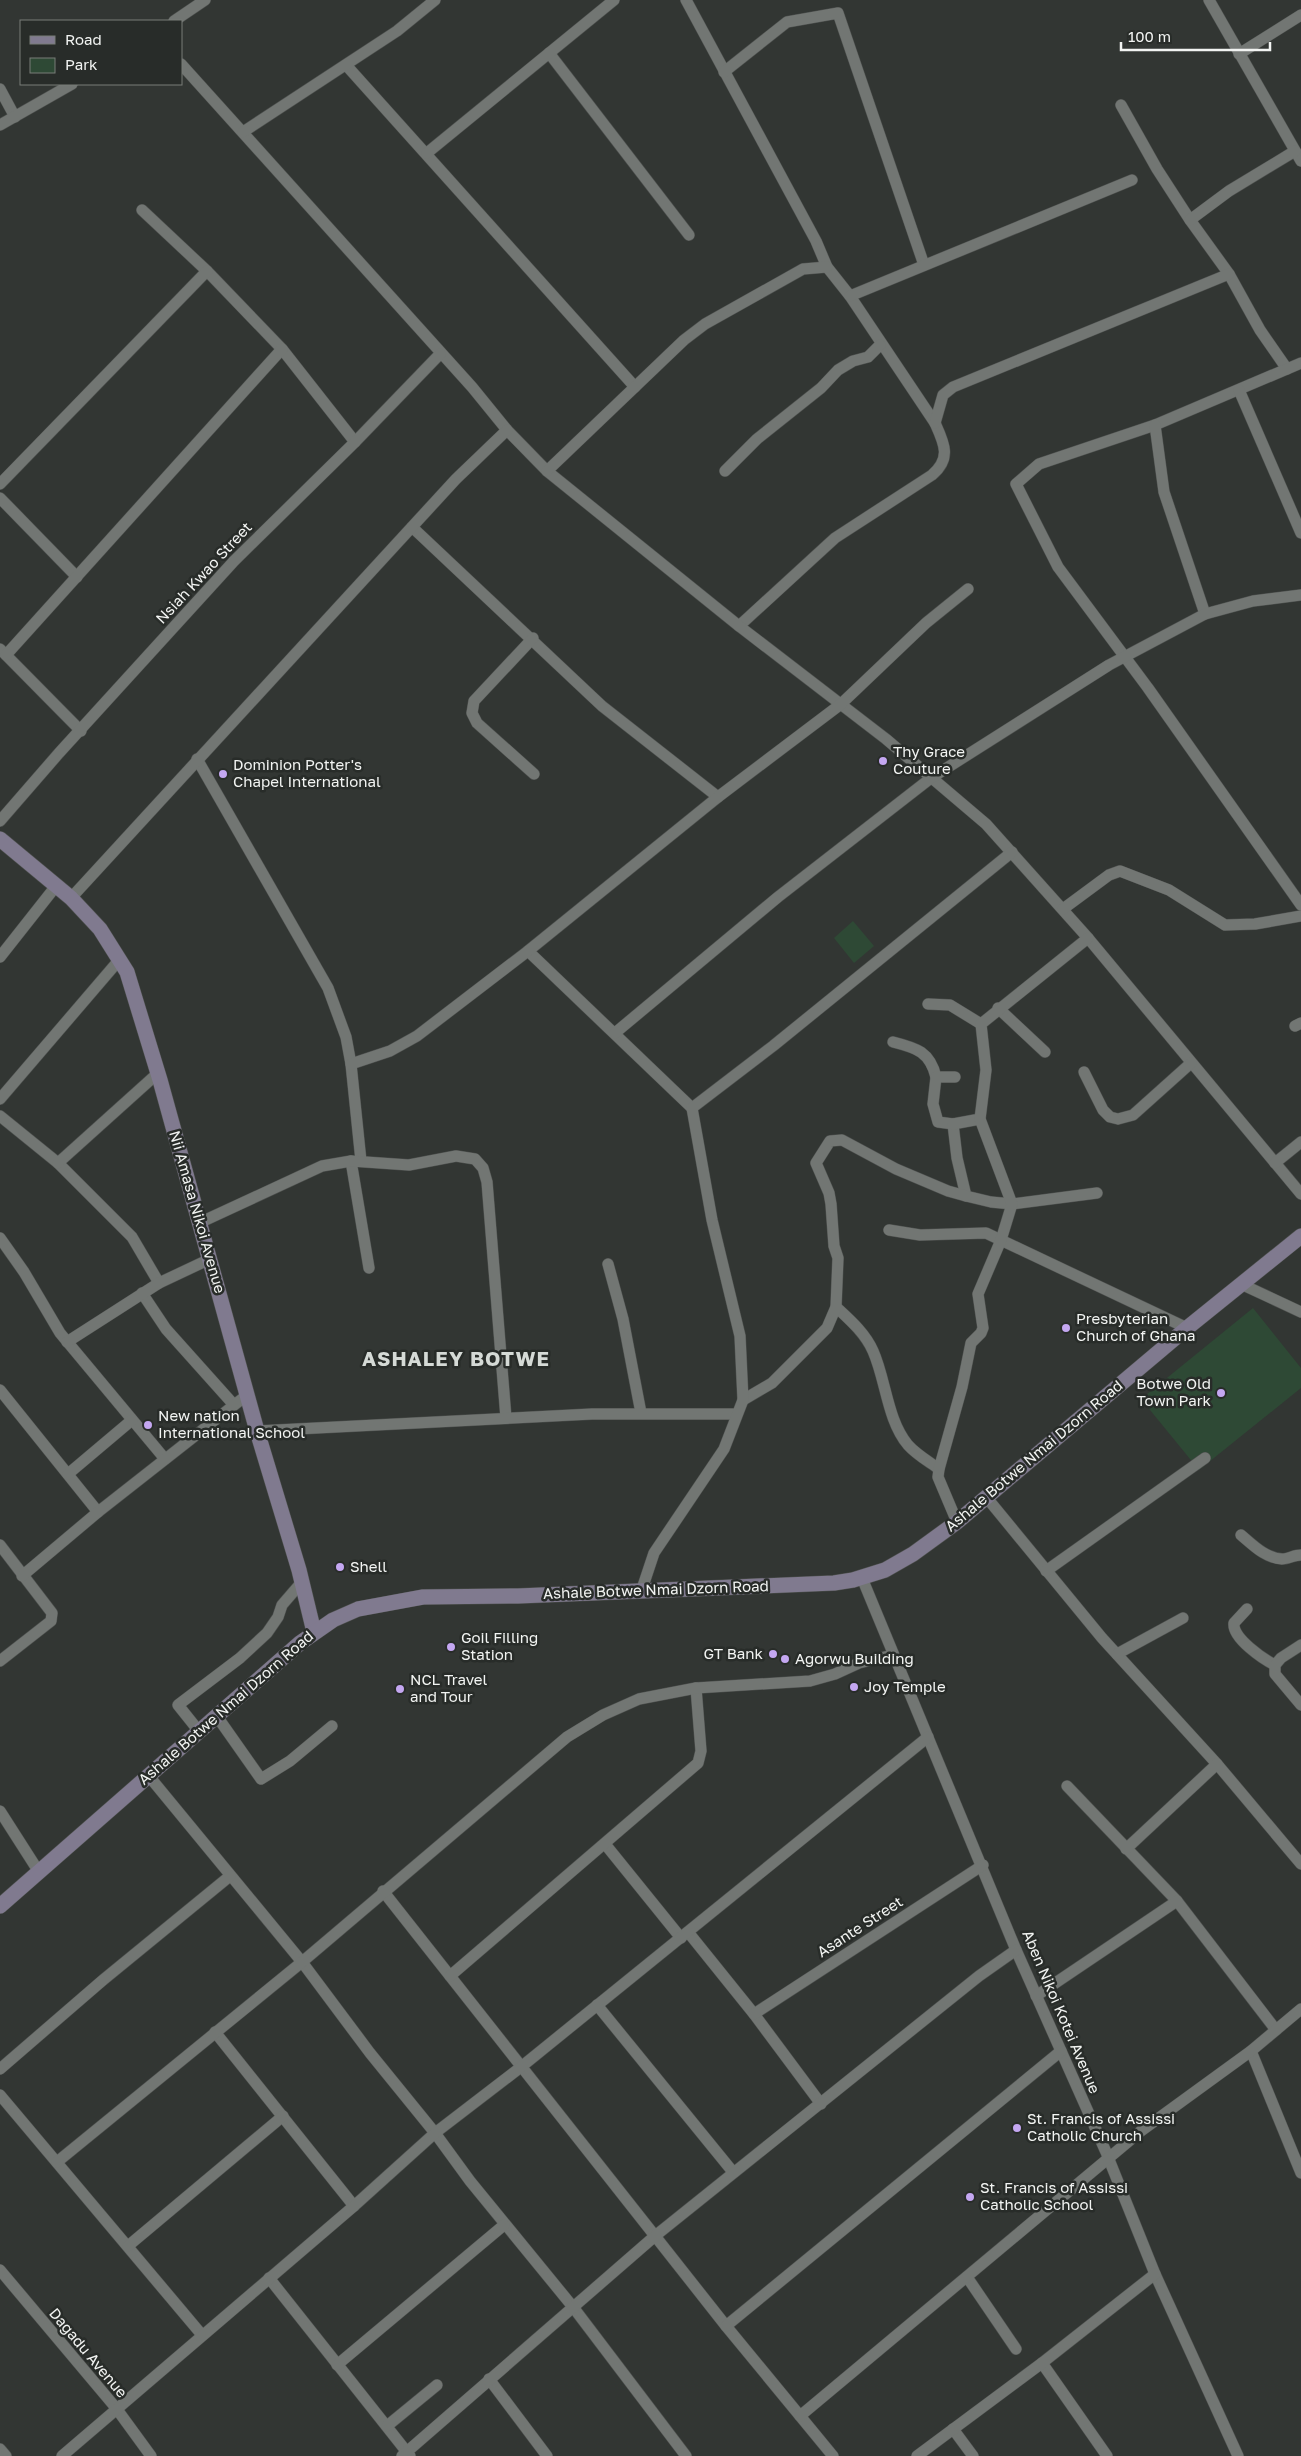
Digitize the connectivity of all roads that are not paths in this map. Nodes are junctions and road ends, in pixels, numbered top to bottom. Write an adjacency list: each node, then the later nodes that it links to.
1 (205, 0): 7 (street)
2 (435, 0): 11 (street)
3 (614, 0): 8 (street)
4 (686, 0): 12 (street)
5 (1209, 0): 9 (street)
6 (1301, 15): 9 (street)
7 (175, 20)
8 (549, 53): 20 (street); 25 (street)
9 (1239, 54): 19 (street)
10 (182, 65): 18 (street)
11 (346, 65): 18 (street); 20 (street)
12 (724, 72): 26 (street); 27 (street)
13 (70, 85): 16 (street)
14 (0, 89): 16 (street)
15 (1121, 106): 24 (street)
16 (15, 117): 17 (street)
17 (0, 125)
18 (243, 132): 33 (street)
19 (1295, 150): 21 (street); 24 (street)
20 (427, 153): 36 (street)
21 (1301, 161)
22 (1132, 180): 26 (street)
23 (142, 210): 28 (street)
24 (1190, 220): 29 (street)
25 (689, 235)
26 (924, 265): 30 (street)
27 (827, 266): 30 (street); 36 (street)
28 (207, 271): 32 (street); 44 (street)
29 (1229, 274): 35 (street); 38 (street)
30 (850, 296): 31 (street)
31 (880, 345): 38 (street); 43 (street)
32 (282, 349): 41 (street); 48 (street)
33 (440, 354): 40 (street); 41 (street, Nsiah Kwao Street)
34 (1301, 363): 35 (street)
35 (1287, 369): 37 (street)
36 (635, 388): 42 (street)
37 (1239, 390): 39 (street); 47 (street)
38 (935, 423): 52 (street)
39 (1155, 426): 51 (street); 55 (street)
40 (507, 430): 42 (street); 46 (street)
41 (355, 442): 57 (street, Nsiah Kwao Street)
42 (547, 471): 52 (street)
43 (725, 471)
44 (0, 484)
45 (0, 498): 48 (street)
46 (412, 527): 53 (street); 58 (street)
47 (1301, 533)
48 (77, 577): 54 (street)
49 (968, 589): 56 (street)
50 (1301, 595): 51 (street)
51 (1205, 614): 55 (street)
52 (738, 626): 56 (street)
53 (533, 638): 59 (street); 61 (street)
54 (3, 652): 57 (street)
55 (1124, 657): 60 (street); 67 (street)
56 (841, 704): 60 (street); 61 (street)
57 (81, 731): 62 (street, Nsiah Kwao Street)
58 (197, 760): 66 (street); 81 (street)
59 (534, 774)
60 (931, 778): 64 (street); 77 (street)
61 (718, 797): 71 (street)
62 (0, 822)
63 (0, 839): 65 (main road, Nii Amasa Nikoi Avenue)
64 (1012, 852): 68 (street); 87 (street)
65 (56, 886): 66 (main road, Nii Amasa Nikoi Avenue); 72 (street)
66 (71, 898): 73 (main road, Nii Amasa Nikoi Avenue)
67 (1301, 905)
68 (1063, 909): 69 (street); 70 (street)
69 (1301, 916)
70 (1088, 938): 75 (street); 80 (street)
71 (528, 950): 77 (street); 81 (street)
72 (0, 957)
73 (120, 958): 83 (main road, Nii Amasa Nikoi Avenue); 86 (street)
74 (928, 1004): 76 (street)
75 (998, 1008): 76 (street); 79 (street)
76 (981, 1024): 89 (street)
77 (615, 1034): 87 (street)
78 (894, 1042): 84 (street)
79 (1045, 1052)
80 (1191, 1063): 82 (street); 94 (street)
81 (351, 1064): 92 (street)
82 (1084, 1072)
83 (158, 1073): 93 (street); 99 (main road, Nii Amasa Nikoi Avenue)
84 (936, 1077): 85 (street); 90 (street)
85 (955, 1077)
86 (0, 1099)
87 (692, 1108): 116 (street)
88 (0, 1116): 93 (street)
89 (980, 1119): 90 (street); 98 (street)
90 (953, 1124): 97 (street)
91 (1301, 1142): 94 (street)
92 (356, 1161): 99 (street); 106 (street); 120 (street)
93 (58, 1163): 107 (street)
94 (1275, 1163): 95 (street)
95 (1300, 1189)
96 (1097, 1193): 98 (street)
97 (966, 1196): 98 (street); 110 (street)
98 (1012, 1204): 103 (street)
99 (199, 1223): 104 (main road, Nii Amasa Nikoi Avenue)
100 (889, 1230): 103 (street)
101 (1301, 1236): 108 (main road, Ashale Botwe Nmai Dzorn Road)
102 (0, 1238): 113 (street)
103 (1001, 1240): 112 (street); 125 (street)
104 (210, 1259): 107 (street); 115 (main road, Nii Amasa Nikoi Avenue)
105 (608, 1264): 118 (street)
106 (369, 1268)
107 (159, 1283): 109 (street)
108 (1241, 1284): 111 (street); 112 (main road, Ashale Botwe Nmai Dzorn Road)
109 (142, 1294): 113 (street); 117 (street)
110 (836, 1307): 116 (street); 125 (street)
111 (1301, 1312)
112 (1187, 1328): 127 (main road, Ashale Botwe Nmai Dzorn Road)
113 (67, 1342): 121 (street)
114 (0, 1390): 126 (street)
115 (247, 1395): 117 (street); 122 (main road, Nii Amasa Nikoi Avenue)
116 (743, 1400): 119 (street)
117 (234, 1405): 124 (street)
118 (641, 1413): 119 (street); 120 (street)
119 (738, 1414): 137 (street)
120 (506, 1418): 122 (street)
121 (132, 1420): 124 (street); 126 (street)
122 (257, 1431): 136 (main road, Nii Amasa Nikoi Avenue)
123 (1205, 1458): 133 (street)
124 (165, 1459): 128 (street)
125 (939, 1469): 129 (street)
126 (68, 1474): 128 (street)
127 (987, 1498): 129 (main road, Ashale Botwe Nmai Dzorn Road); 133 (street)
128 (98, 1512): 134 (street)
129 (957, 1522): 135 (main road, Ashale Botwe Nmai Dzorn Road)
130 (1241, 1535): 132 (street)
131 (0, 1545): 134 (street)
132 (1301, 1555)
133 (1046, 1571): 142 (street)
134 (22, 1576): 144 (street)
135 (862, 1578): 137 (main road, Ashale Botwe Nmai Dzorn Road); 143 (street, Aben Nikoi Kotei Avenue)
136 (301, 1583): 140 (main road, Nii Amasa Nikoi Avenue); 150 (street)
137 (642, 1589): 140 (main road, Ashale Botwe Nmai Dzorn Road)
138 (1247, 1609): 145 (street)
139 (1183, 1618): 142 (street)
140 (314, 1632): 148 (main road, Ashale Botwe Nmai Dzorn Road)
141 (1301, 1645): 145 (street)
142 (1117, 1654): 152 (street)
143 (893, 1655): 146 (street); 151 (street, Aben Nikoi Kotei Avenue)
144 (0, 1661)
145 (1275, 1665): 147 (street)
146 (696, 1688): 156 (street); 162 (street)
147 (1301, 1705)
148 (216, 1714): 149 (street); 150 (main road, Ashale Botwe Nmai Dzorn Road)
149 (332, 1726)
150 (198, 1730): 153 (main road, Ashale Botwe Nmai Dzorn Road)
151 (928, 1737): 159 (street, Aben Nikoi Kotei Avenue); 165 (street)
152 (1217, 1764): 157 (street); 158 (street)
153 (148, 1776): 160 (main road, Ashale Botwe Nmai Dzorn Road); 161 (street)
154 (1067, 1786): 157 (street)
155 (0, 1811): 160 (street)
156 (606, 1844): 165 (street); 168 (street)
157 (1126, 1849): 163 (street)
158 (1301, 1864)
159 (983, 1865): 166 (street, Aben Nikoi Kotei Avenue); 172 (street, Asante Street)
160 (39, 1872): 164 (main road, Ashale Botwe Nmai Dzorn Road)
161 (230, 1876): 167 (street); 178 (street)
162 (383, 1891): 167 (street); 168 (street)
163 (1177, 1901): 169 (street); 173 (street)
164 (0, 1906)
165 (684, 1935): 170 (street); 172 (street)
166 (1016, 1950): 169 (street, Aben Nikoi Kotei Avenue); 180 (street)
167 (302, 1962): 174 (street); 182 (street)
168 (450, 1976): 177 (street)
169 (1036, 1996): 175 (street, Aben Nikoi Kotei Avenue)
170 (597, 2005): 177 (street); 186 (street)
171 (1301, 2009): 173 (street)
172 (754, 2014): 180 (street)
173 (1276, 2030): 176 (street)
174 (215, 2032): 181 (street); 185 (street)
175 (1061, 2051): 184 (street, Aben Nikoi Kotei Avenue); 197 (street)
176 (1251, 2051): 183 (street); 184 (street)
177 (521, 2067): 182 (street); 190 (street)
178 (0, 2069)
179 (0, 2095): 185 (street)
180 (820, 2104): 186 (street)
181 (283, 2116): 188 (street); 191 (street)
182 (435, 2133): 188 (street); 189 (street)
183 (1296, 2146): 187 (street)
184 (1109, 2160): 193 (street, Aben Nikoi Kotei Avenue); 194 (street)
185 (57, 2162): 191 (street)
186 (734, 2172): 190 (street)
187 (1301, 2173)
188 (354, 2206): 195 (street)
189 (504, 2225): 196 (street); 201 (street)
190 (654, 2236): 196 (street); 197 (street)
191 (128, 2246): 198 (street)
192 (0, 2270): 204 (street, Dagadu Avenue)
193 (1155, 2274): 200 (street); 219 (street, Aben Nikoi Kotei Avenue)
194 (967, 2277): 199 (street); 205 (street)
195 (269, 2278): 198 (street); 201 (street)
196 (574, 2307): 202 (street); 214 (street)
197 (726, 2326): 205 (street)
198 (202, 2335): 204 (street)
199 (1016, 2349)
200 (1042, 2363): 207 (street); 218 (street)
201 (337, 2365): 206 (street)
202 (490, 2379): 209 (street); 213 (street)
203 (437, 2385): 206 (street)
204 (116, 2408): 211 (street); 212 (street, Dagadu Avenue)
205 (800, 2416): 215 (street)
206 (387, 2426): 209 (street)
207 (953, 2429): 216 (street); 217 (street)
208 (0, 2449): 210 (street)
209 (406, 2455)
210 (6, 2456)
211 (62, 2456)
212 (151, 2456)
213 (547, 2456)
214 (686, 2456)
215 (832, 2456)
216 (918, 2456)
217 (972, 2456)
218 (1107, 2456)
219 (1238, 2456)

